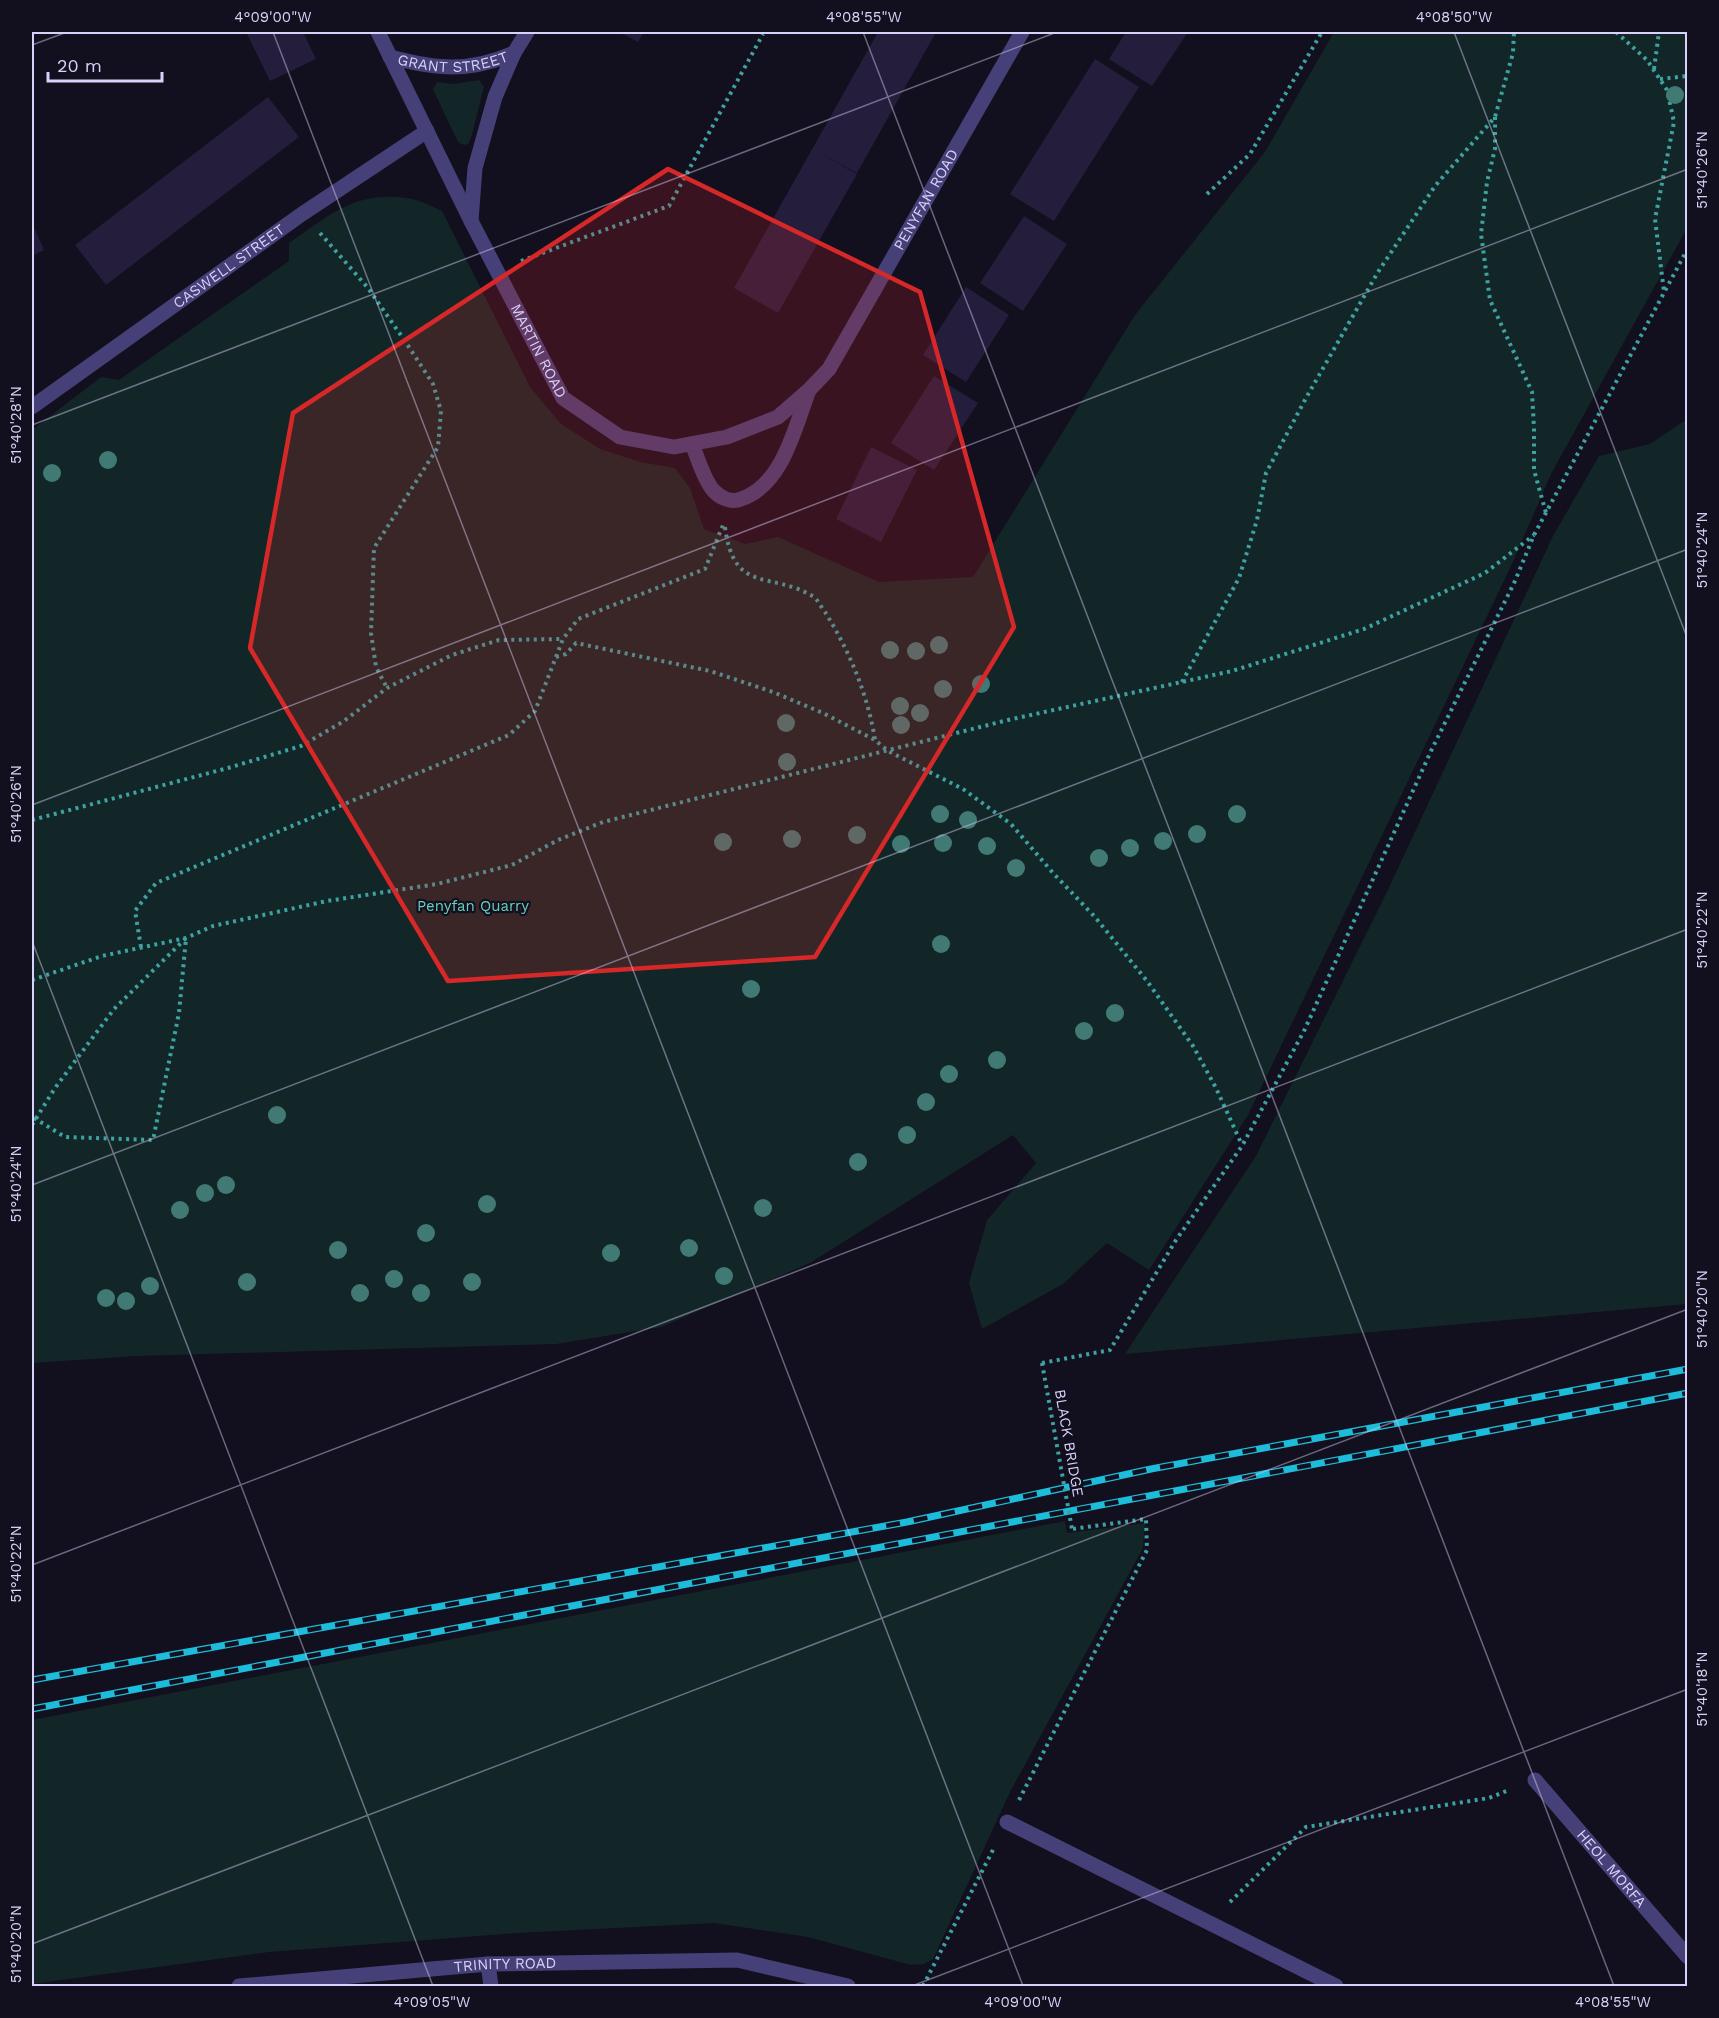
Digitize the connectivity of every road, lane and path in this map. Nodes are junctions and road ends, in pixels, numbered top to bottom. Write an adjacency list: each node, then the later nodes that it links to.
1 (378, 32): 10 (street, MARTIN ROAD)
2 (527, 32): 9 (street, GRANT STREET)
3 (1022, 32): 22 (street, PENYFAN ROAD)
4 (1322, 32): 16 (path)
5 (1514, 32): 14 (path)
6 (1616, 32): 11 (path)
7 (1659, 32): 11 (path)
8 (764, 34): 20 (path)
9 (514, 53): 10 (street, GRANT STREET); 18 (street, GRANT STREET)
10 (390, 57): 15 (street, MARTIN ROAD)
11 (1654, 70): 13 (path)
12 (1688, 76): 13 (path)
13 (1660, 79): 21 (path)
14 (1495, 117): 26 (path); 30 (path)
15 (427, 131): 17 (street, CASWELL STREET); 18 (street, MARTIN ROAD)
16 (1207, 194)
17 (302, 214): 24 (street, CASWELL STREET); 31 (path)
18 (471, 221): 25 (street, MARTIN ROAD)
19 (1688, 248): 21 (path)
20 (521, 262)
21 (1664, 292): 26 (path)
22 (829, 369): 23 (street, MARTIN ROAD)
23 (809, 390): 25 (street, MARTIN ROAD); 25 (street)
24 (32, 407)
25 (692, 444)
26 (1546, 513): 27 (path)
27 (1534, 535): 30 (path); 40 (path)
28 (563, 639): 29 (path); 31 (path); 32 (path)
29 (556, 657): 32 (path); 36 (path)
30 (1182, 682): 33 (path)
31 (387, 688): 34 (path)
32 (875, 740): 33 (path)
33 (888, 752): 35 (path); 40 (path)
34 (32, 820)
35 (186, 938): 36 (path); 38 (path); 38 (path)
36 (141, 947): 37 (path)
37 (32, 980)
38 (34, 1118): 39 (path)
39 (32, 1125)
40 (1242, 1146): 42 (path, BLACK BRIDGE, bridge)
41 (1535, 1780): 43 (path); 44 (street, HEOL MORFA)
42 (1007, 1822): 43 (street); 49 (path)
43 (1209, 1923): 50 (street)
44 (1688, 1957)
45 (488, 1964): 46 (street, TRINITY ROAD); 47 (street); 48 (street, TRINITY ROAD)
46 (239, 1986)
47 (491, 1986)
48 (848, 1986)
49 (923, 1986)
50 (1336, 1986)

